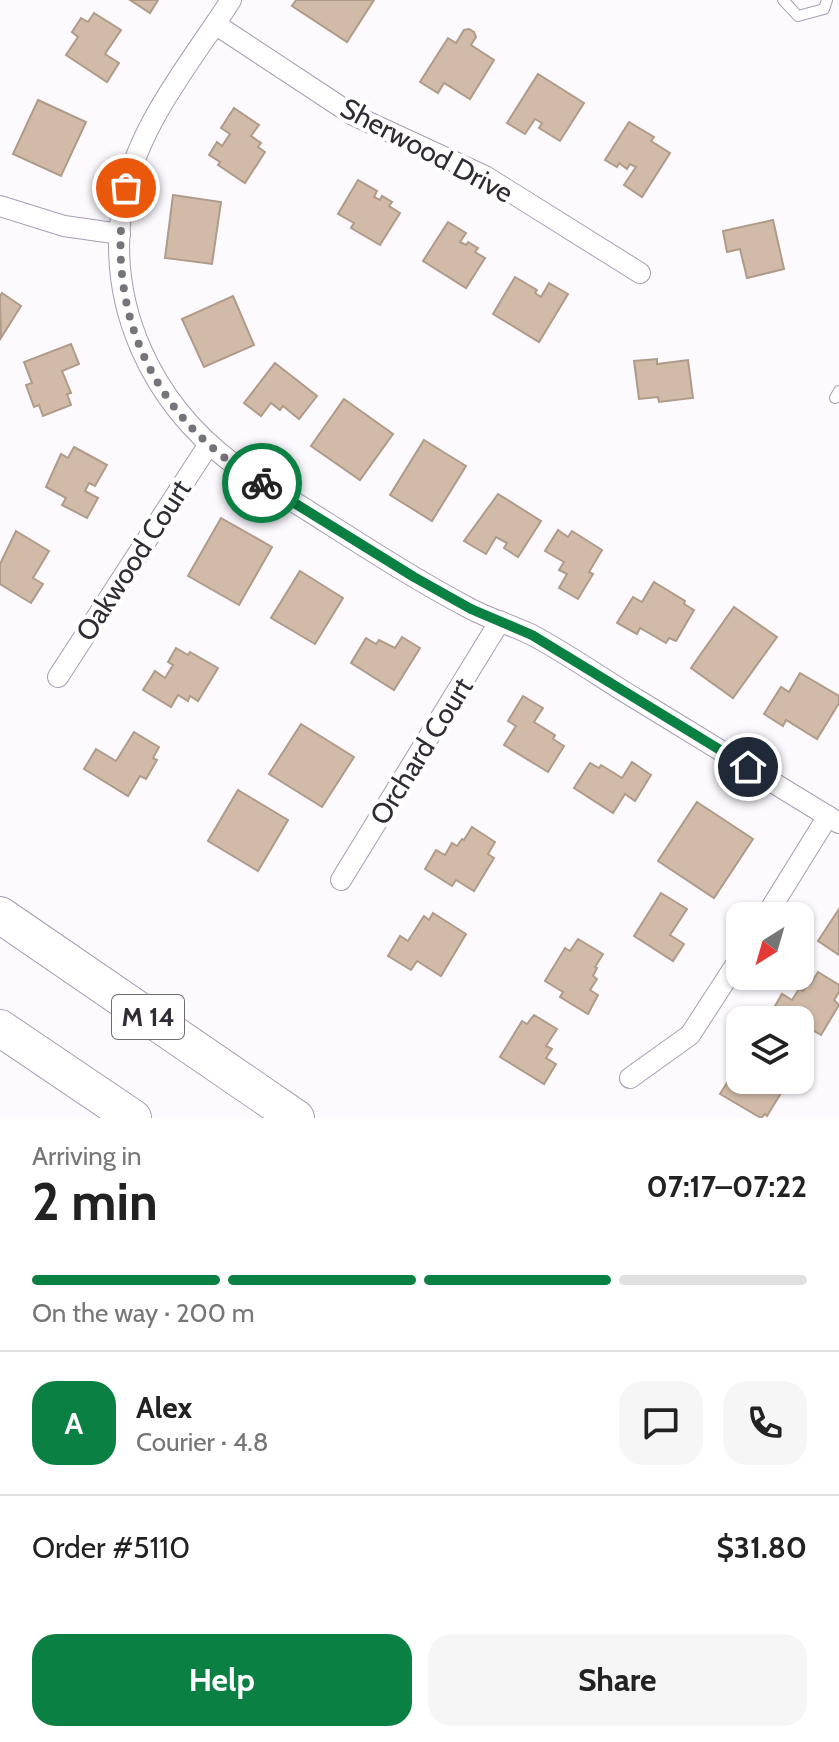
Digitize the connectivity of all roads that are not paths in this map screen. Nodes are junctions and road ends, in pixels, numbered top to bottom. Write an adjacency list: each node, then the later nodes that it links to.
1 (231, 0): 4 (street)
2 (783, 0): 3 (lane)
3 (827, 0)
4 (215, 24): 6 (street); 7 (street, Sherwood Drive)
5 (0, 206): 6 (street)
6 (120, 234): 8 (street)
7 (640, 273)
8 (209, 444): 9 (street); 10 (street, Oakwood Court)
9 (500, 621): 11 (street); 12 (street, Orchard Court)
10 (58, 677)
11 (834, 820): 13 (street)
12 (341, 880)
13 (776, 902)
14 (0, 915): 19 (highway, M 14)
15 (726, 980): 17 (street)
16 (0, 1028): 18 (highway)
17 (630, 1078)
18 (133, 1118)
19 (296, 1118)

